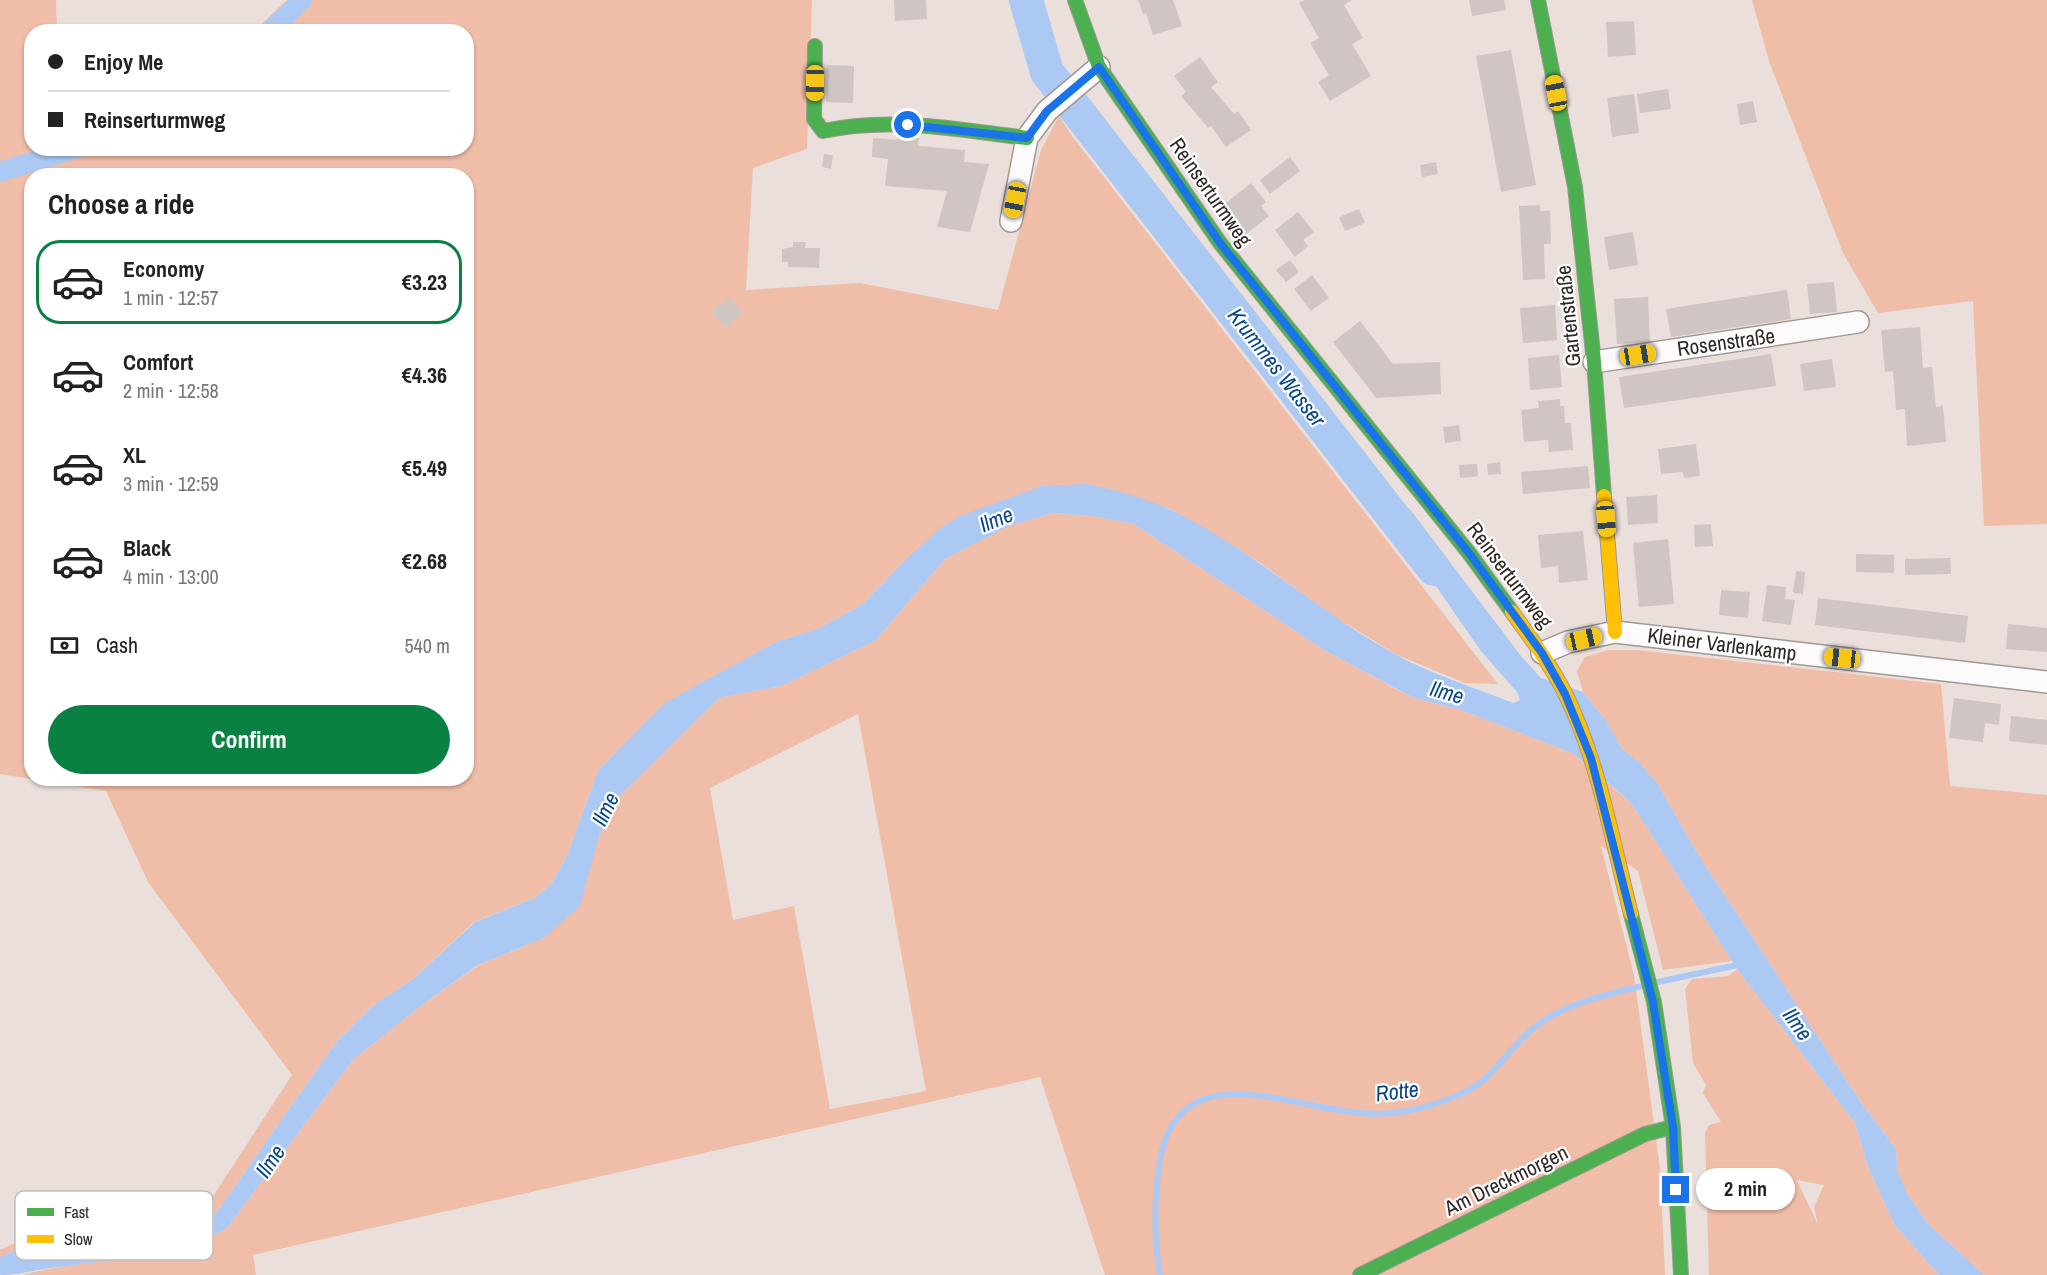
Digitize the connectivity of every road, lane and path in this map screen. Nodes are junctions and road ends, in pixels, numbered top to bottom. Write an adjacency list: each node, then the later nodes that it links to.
1 (1075, 0): 4 (main road, Reinserturmweg)
2 (1538, 0): 8 (main road, Gartenstraße)
3 (815, 46): 5 (main road)
4 (1099, 67): 5 (street); 10 (main road, Reinserturmweg)
5 (1027, 138): 6 (street)
6 (1011, 221)
7 (1858, 322): 8 (street, Rosenstraße)
8 (1594, 362): 9 (main road, Gartenstraße)
9 (1615, 632): 10 (street, Kleiner Varlenkamp); 11 (street, Kleiner Varlenkamp)
10 (1542, 653): 12 (main road, Reinserturmweg)
11 (2047, 682)
12 (1673, 1127): 13 (main road, Am Dreckmorgen); 14 (main road, Reinserturmweg)
13 (1360, 1275)
14 (1681, 1275)

